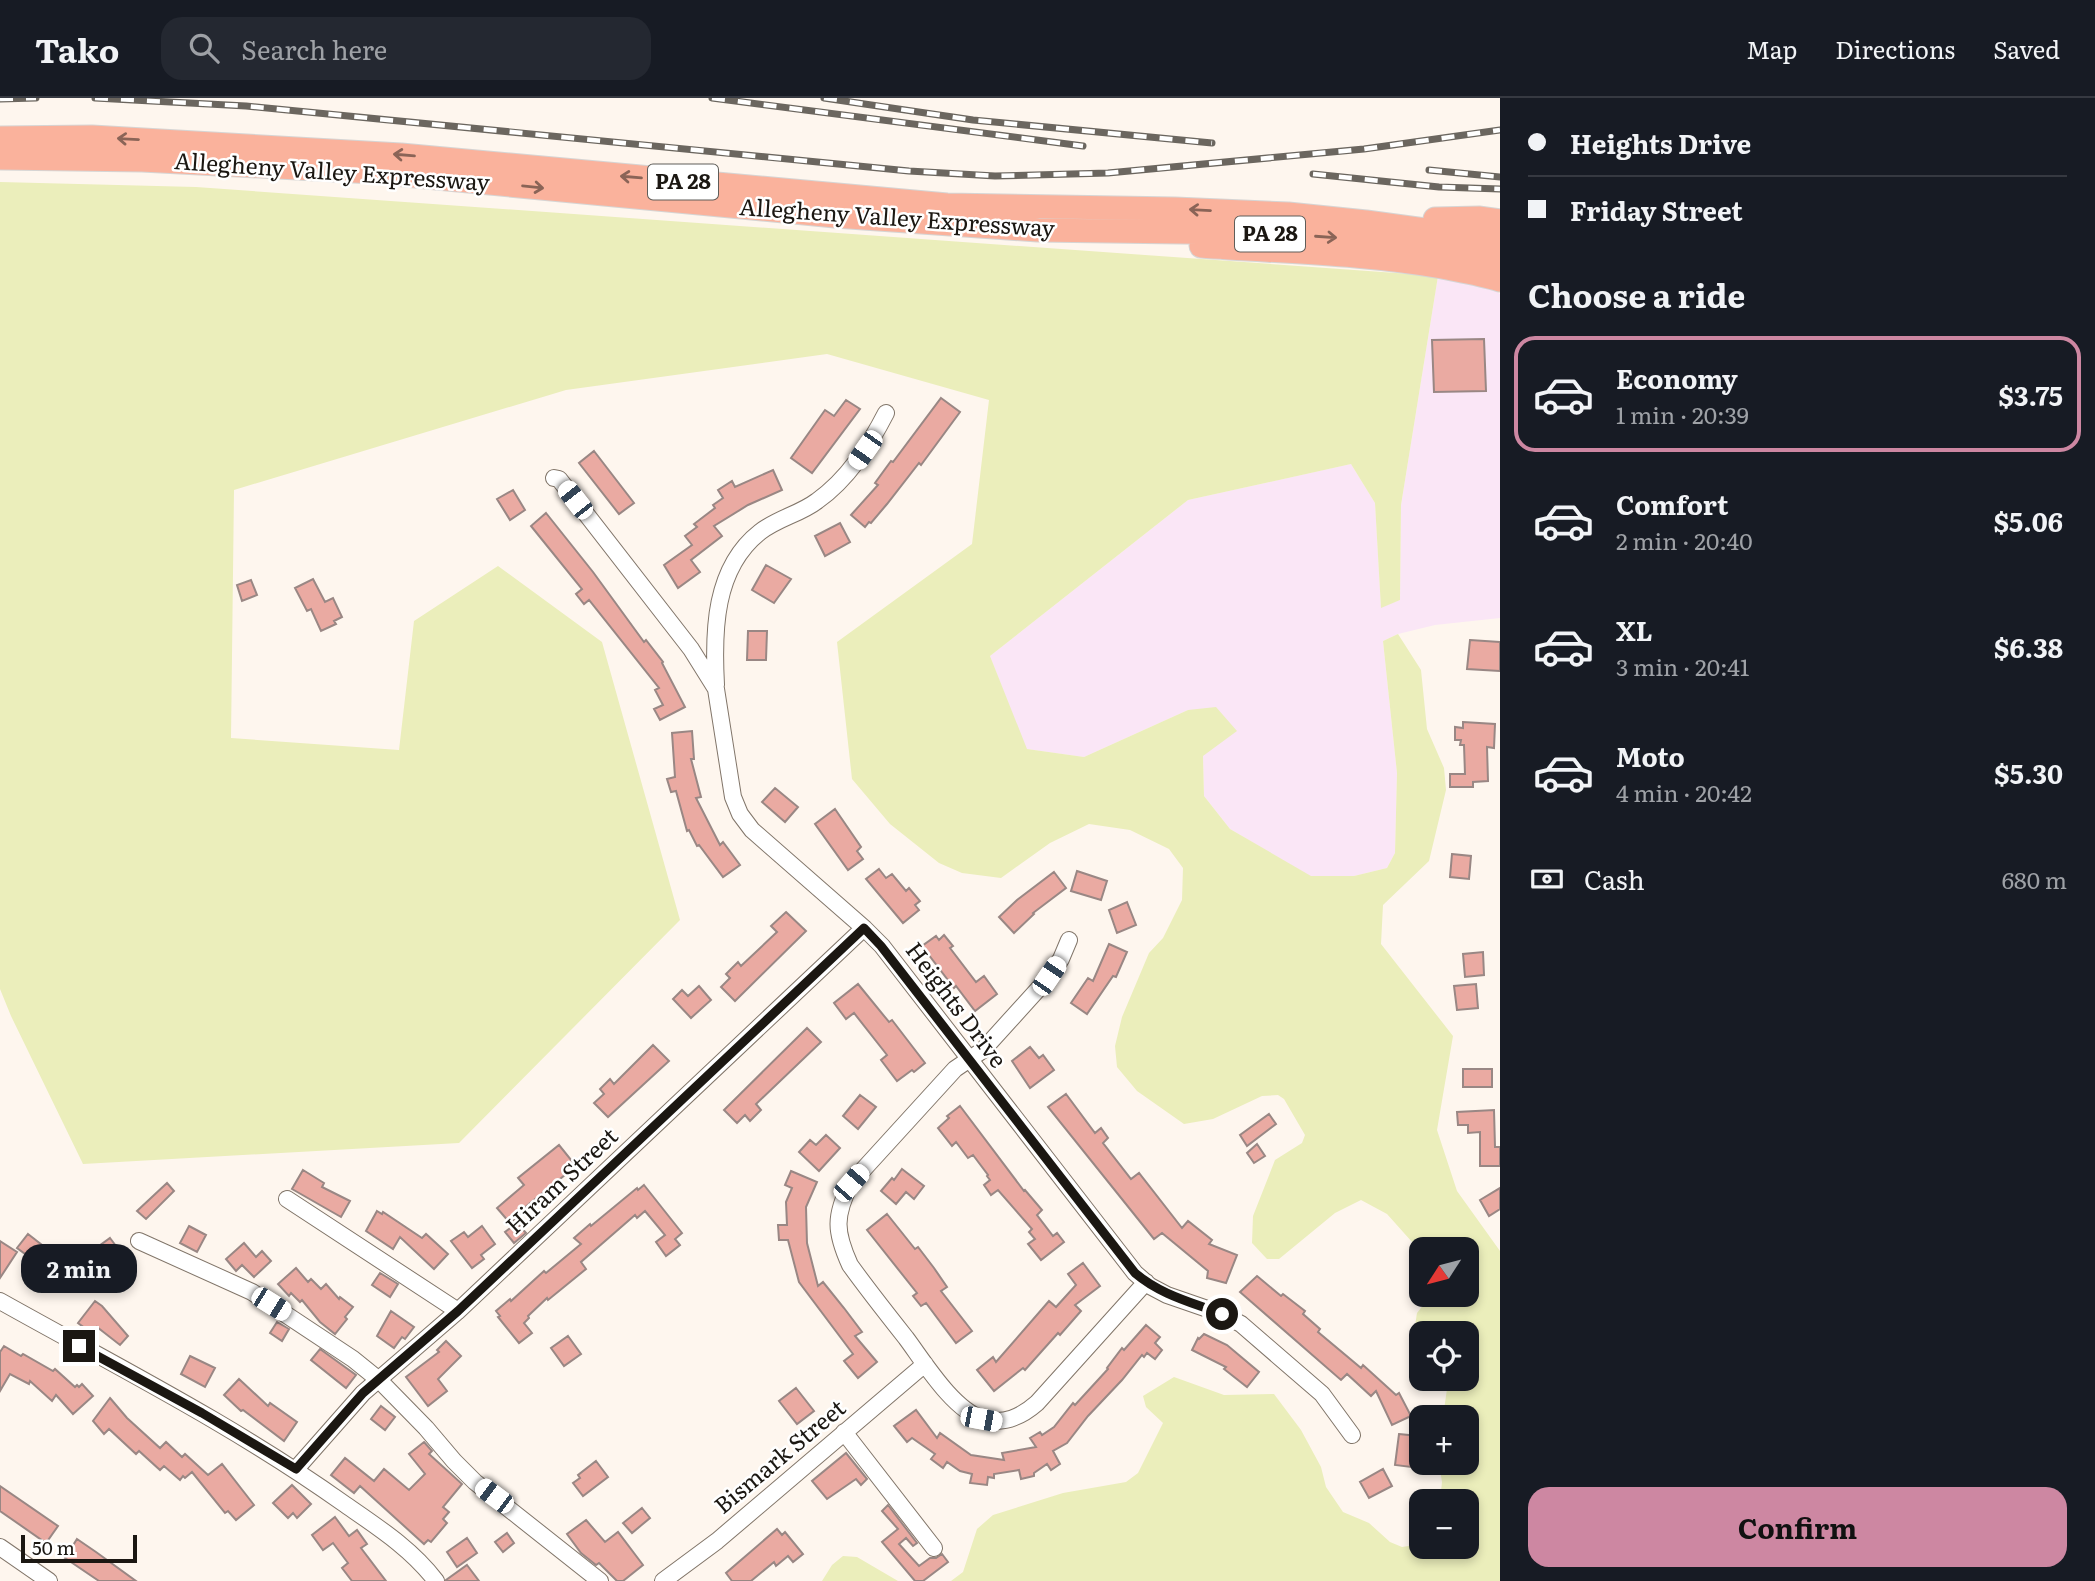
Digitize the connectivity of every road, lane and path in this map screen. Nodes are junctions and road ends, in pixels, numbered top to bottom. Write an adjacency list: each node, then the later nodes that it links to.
1 (0, 138): 4 (highway, Allegheny Valley Expressway / PA 28, one-way to 1)
2 (0, 158): 6 (highway, Allegheny Valley Expressway / PA 28, one-way to 6)
3 (1500, 221): 4 (highway)
4 (1366, 222): 5 (highway, Allegheny Valley Expressway / PA 28)
5 (1500, 240)
6 (1497, 275)
7 (886, 413): 9 (street)
8 (554, 478): 9 (street, Heights Drive)
9 (716, 689): 10 (street, Heights Drive)
10 (864, 928): 12 (street, Heights Drive); 17 (street, Hiram Street)
11 (1069, 940): 12 (street)
12 (968, 1060): 15 (street, Heights Drive); 18 (street)
13 (287, 1199): 17 (street)
14 (139, 1241): 19 (street)
15 (1146, 1282): 18 (street); 21 (street, Heights Drive)
16 (0, 1301): 22 (street)
17 (458, 1311): 19 (street, Hiram Street)
18 (925, 1364): 20 (street, Bismark Street)
19 (379, 1380): 22 (street, Hiram Street); 27 (street)
20 (844, 1432): 24 (street); 28 (street, Bismark Street)
21 (1352, 1435)
22 (296, 1469): 26 (street)
23 (0, 1547): 25 (street)
24 (934, 1548)
25 (49, 1581)
26 (436, 1581)
27 (600, 1581)
28 (663, 1581)

